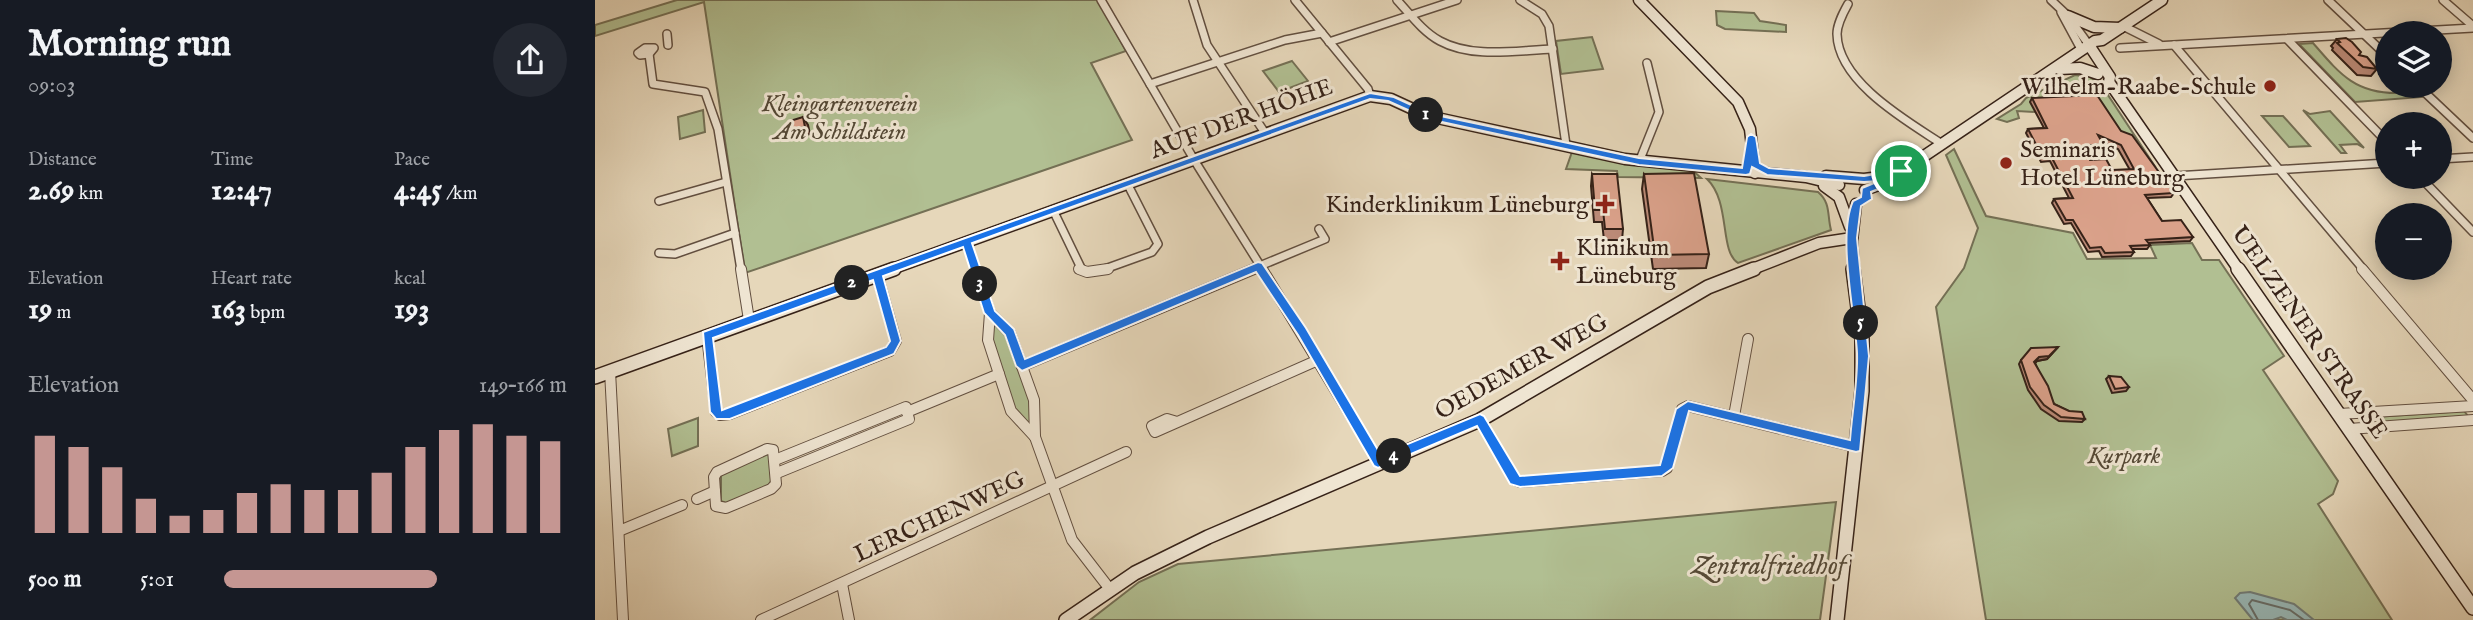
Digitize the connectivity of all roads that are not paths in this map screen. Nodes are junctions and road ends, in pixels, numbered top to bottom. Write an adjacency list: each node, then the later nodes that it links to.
1 (1101, 0): 37 (street)
2 (1193, 0): 31 (street)
3 (1295, 0): 17 (street)
4 (1397, 0): 14 (street)
5 (1457, 0): 14 (street)
6 (1520, 0): 28 (street)
7 (1639, 0): 51 (street)
8 (2051, 0): 13 (street)
9 (2162, 0): 15 (street)
10 (2328, 0): 19 (street)
11 (2443, 0): 16 (street)
12 (1848, 4): 43 (street)
13 (2064, 14): 15 (street); 29 (street)
14 (1411, 15): 22 (street); 28 (street)
15 (2121, 27): 21 (street); 24 (street)
16 (2473, 27): 19 (street)
17 (1322, 33): 22 (street); 31 (street)
18 (667, 34): 23 (street)
19 (2363, 34): 20 (street); 26 (street)
20 (2287, 38): 25 (street); 40 (street)
21 (2102, 40): 29 (main road)
22 (1329, 42): 38 (street)
23 (668, 45)
24 (2163, 45): 25 (street); 27 (street)
25 (2174, 45): 50 (street)
26 (2375, 46)
27 (2120, 48)
28 (1553, 49): 44 (street)
29 (2086, 50): 33 (street); 34 (street); 35 (street, UELZENER STRASSE); 36 (street, UELZENER STRASSE)
30 (649, 54): 55 (street)
31 (1218, 62): 37 (street); 41 (street)
32 (1647, 63): 48 (street)
33 (2059, 69): 34 (street); 35 (street)
34 (2046, 74): 43 (street)
35 (2098, 74): 36 (street, UELZENER STRASSE)
36 (2109, 82): 54 (street, UELZENER STRASSE)
37 (1150, 84): 47 (street)
38 (1370, 96): 41 (street, AUF DER HÖHE); 44 (street)
39 (2431, 98): 42 (street)
40 (2375, 130)
41 (1265, 133): 47 (street, AUF DER HÖHE)
42 (2473, 138)
43 (1942, 144): 52 (street)
44 (1566, 145): 48 (street)
45 (2473, 157): 46 (street)
46 (2452, 158)
47 (1193, 159): 56 (street, AUF DER HÖHE); 69 (street)
48 (1639, 162): 51 (street)
49 (2375, 164): 50 (street)
50 (2279, 169): 54 (street); 80 (street)
51 (1752, 170): 53 (street); 59 (main road)
52 (1901, 171): 53 (street); 58 (street)
53 (1802, 175): 59 (street)
54 (2178, 176): 83 (street, UELZENER STRASSE)
55 (726, 182): 60 (street); 65 (street)
56 (1127, 183): 62 (street, AUF DER HÖHE); 62 (street, AUF DER HÖHE)
57 (2432, 189): 64 (street)
58 (1865, 190): 59 (street); 61 (street)
59 (1839, 192): 61 (street); 66 (street)
60 (659, 201)
61 (1856, 204): 66 (street)
62 (1053, 210): 67 (street, AUF DER HÖHE)
63 (1319, 229): 69 (street)
64 (2473, 232)
65 (735, 233): 68 (street); 72 (street)
66 (1851, 234): 85 (street, OEDEMER WEG); 90 (street)
67 (966, 242): 70 (street, AUF DER HÖHE); 71 (street)
68 (659, 253)
69 (1258, 266): 75 (street); 76 (street)
70 (877, 274): 72 (street, AUF DER HÖHE); 73 (street)
71 (990, 313): 76 (street); 78 (street)
72 (750, 320): 73 (street, AUF DER HÖHE)
73 (707, 336): 77 (street, AUF DER HÖHE)
74 (1748, 339): 84 (street)
75 (1318, 360): 87 (street); 93 (street)
76 (1022, 366): 89 (street)
77 (610, 371): 79 (street, AUF DER HÖHE); 99 (street)
78 (999, 374): 82 (street); 89 (street)
79 (595, 377)
80 (2473, 400)
81 (2473, 406): 83 (street)
82 (907, 412): 92 (street); 94 (street)
83 (2339, 414): 88 (street, UELZENER STRASSE)
84 (1734, 416): 85 (street); 90 (street)
85 (1480, 420): 93 (street, OEDEMER WEG)
86 (2473, 420): 88 (street)
87 (1177, 422)
88 (2349, 429): 102 (street, UELZENER STRASSE)
89 (1035, 437): 95 (street)
90 (1856, 447): 107 (street)
91 (1126, 452): 95 (street, LERCHENWEG)
92 (775, 460): 94 (street); 96 (street)
93 (1378, 462): 101 (street, OEDEMER WEG)
94 (777, 473): 96 (street)
95 (1053, 486): 100 (street, LERCHENWEG); 101 (street)
96 (715, 491): 97 (street)
97 (697, 499)
98 (682, 505): 99 (street)
99 (619, 531): 103 (street)
100 (842, 584): 104 (street, LERCHENWEG); 105 (street, LERCHENWEG)
101 (1108, 588): 106 (street, OEDEMER WEG)
102 (2473, 608)
103 (623, 620)
104 (761, 620)
105 (849, 620)
106 (1066, 620)
107 (1837, 620)

